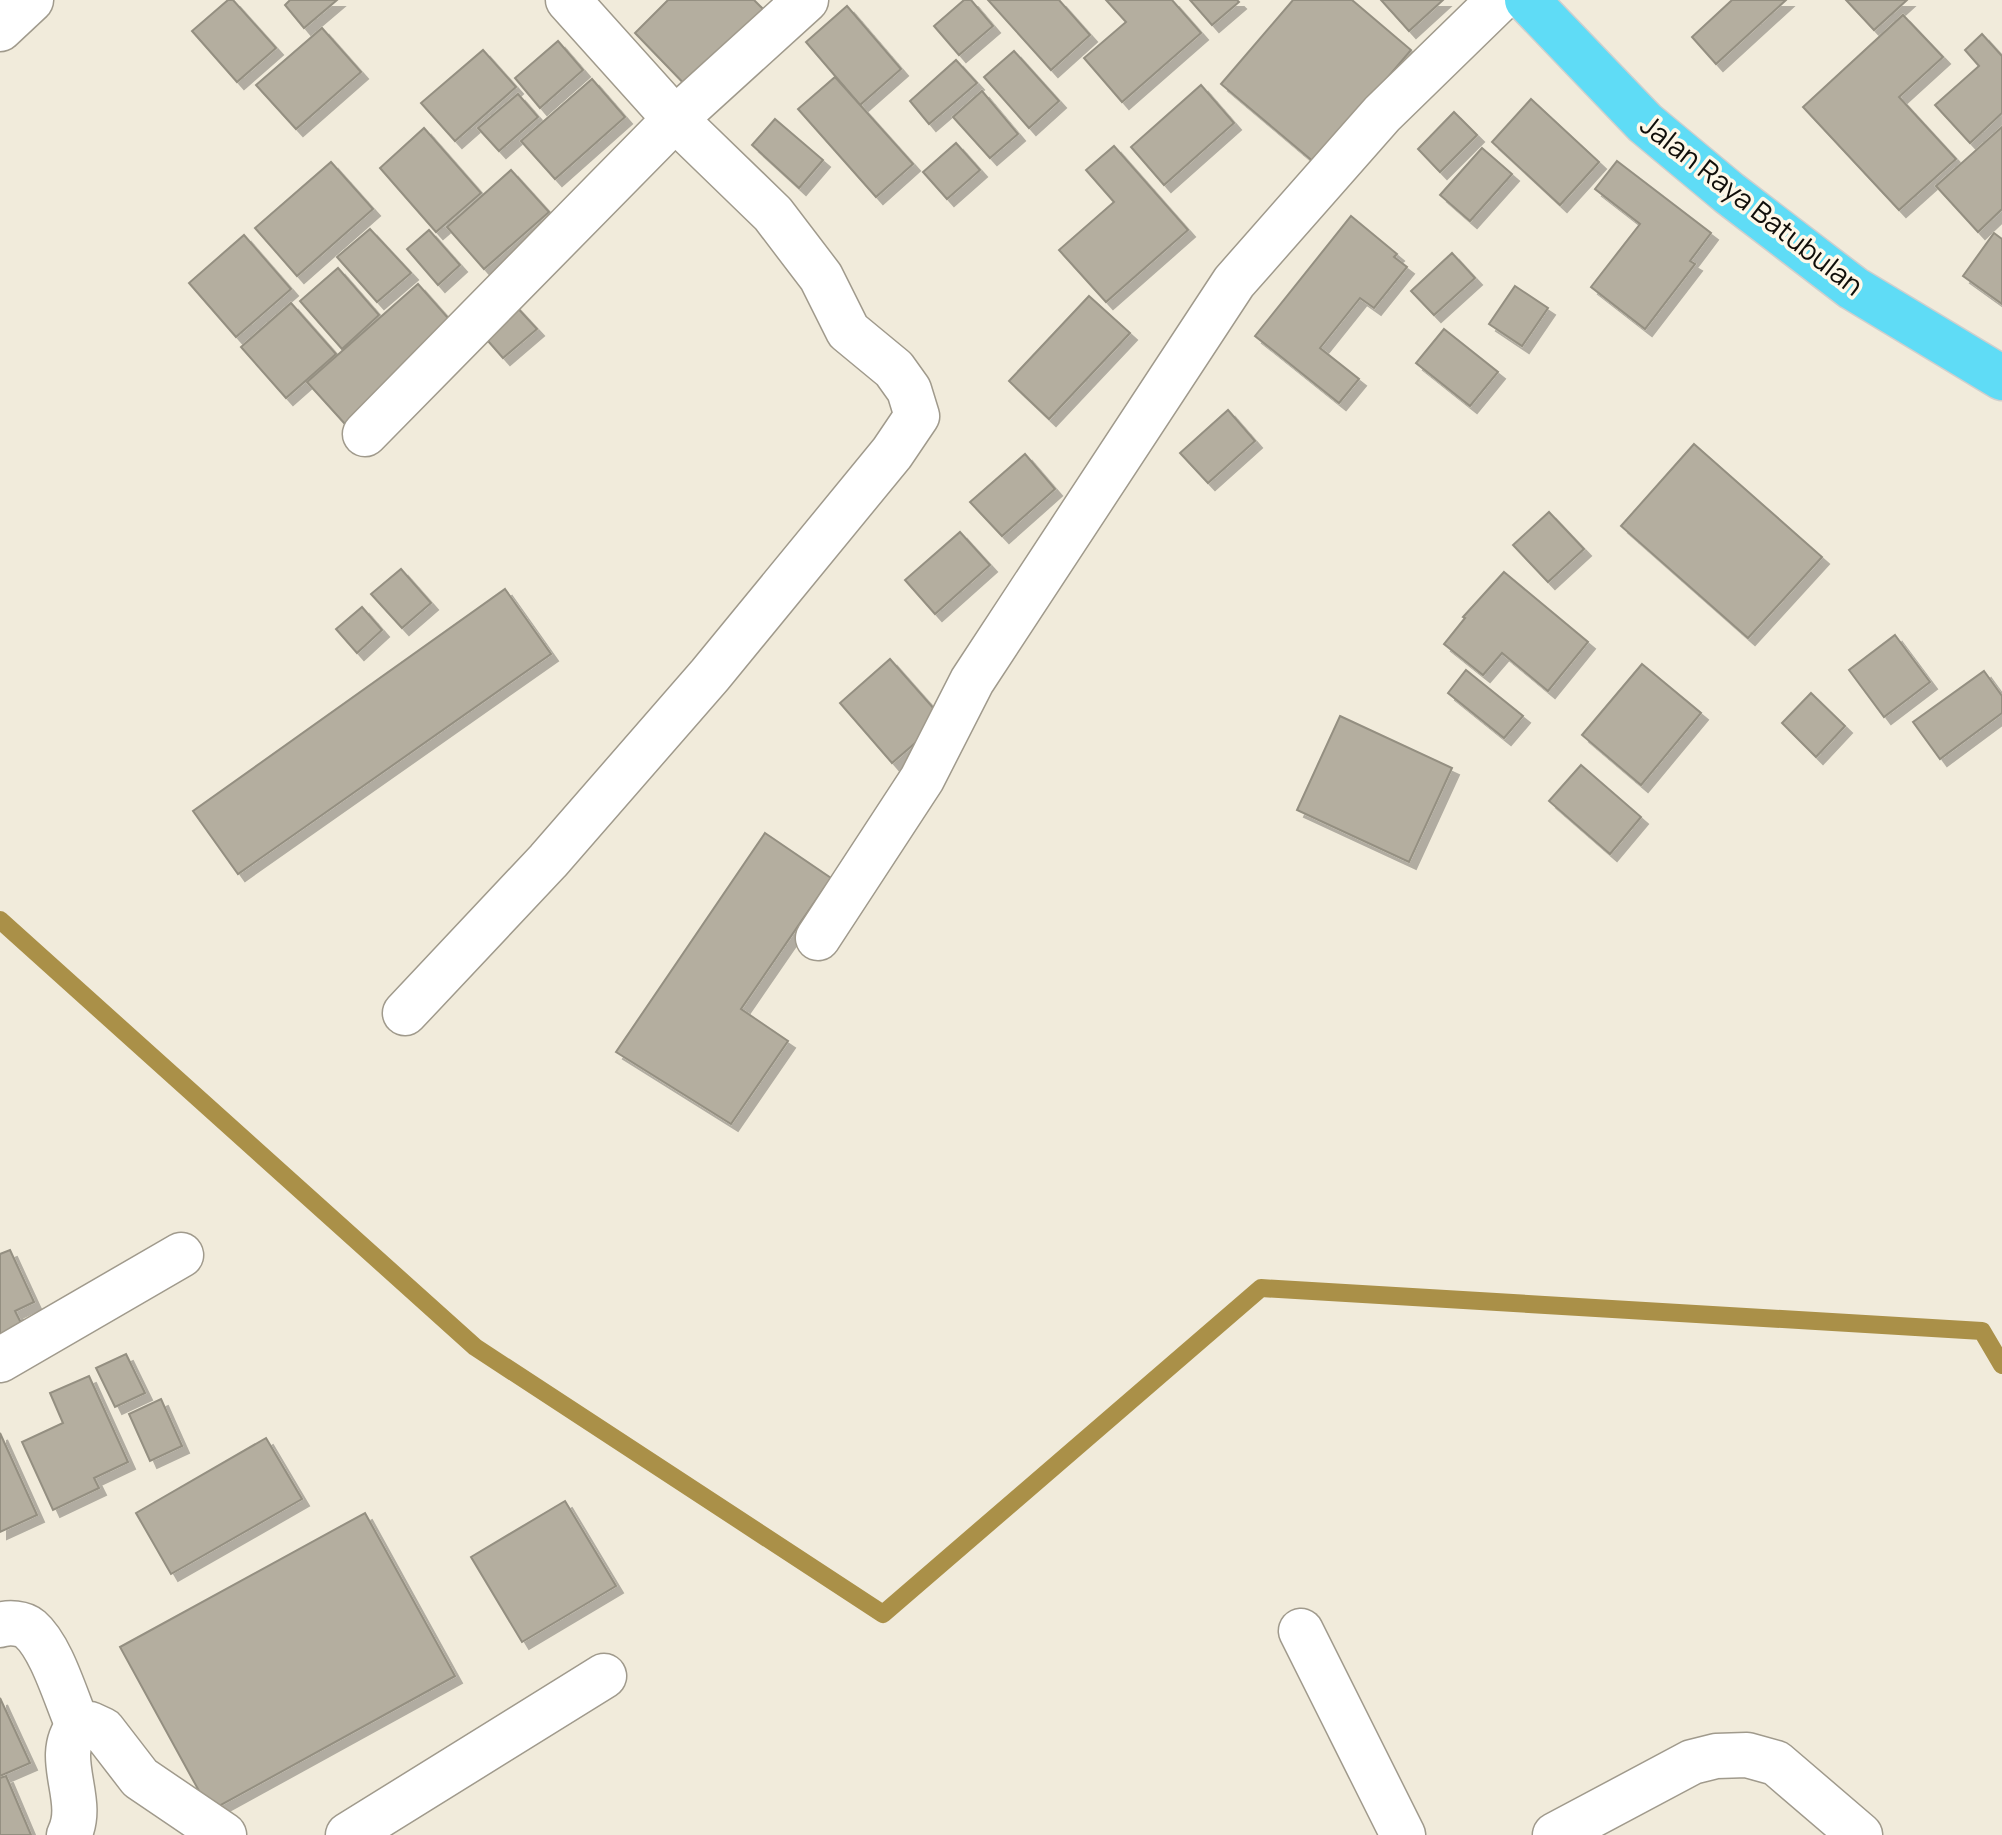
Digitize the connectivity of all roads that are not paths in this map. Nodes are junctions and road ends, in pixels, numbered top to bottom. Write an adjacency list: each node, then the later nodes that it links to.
1 (31, 0): 6 (street)
2 (568, 0): 7 (street)
3 (806, 0): 7 (street)
4 (1499, 0): 10 (street)
5 (1527, 0): 8 (highway, Jalan Raya Batubulan)
6 (0, 29)
7 (675, 119): 9 (street); 11 (street)
8 (2002, 378)
9 (365, 434)
10 (818, 938)
11 (405, 1013)
12 (181, 1255): 13 (street)
13 (0, 1360)
14 (0, 1625): 17 (street)
15 (1301, 1631): 21 (street)
16 (604, 1676): 20 (street)
17 (78, 1726): 18 (street); 19 (street)
18 (69, 1835)
19 (224, 1835)
20 (348, 1835)
21 (1403, 1835)
22 (1555, 1835): 23 (street)
23 (1860, 1835)

